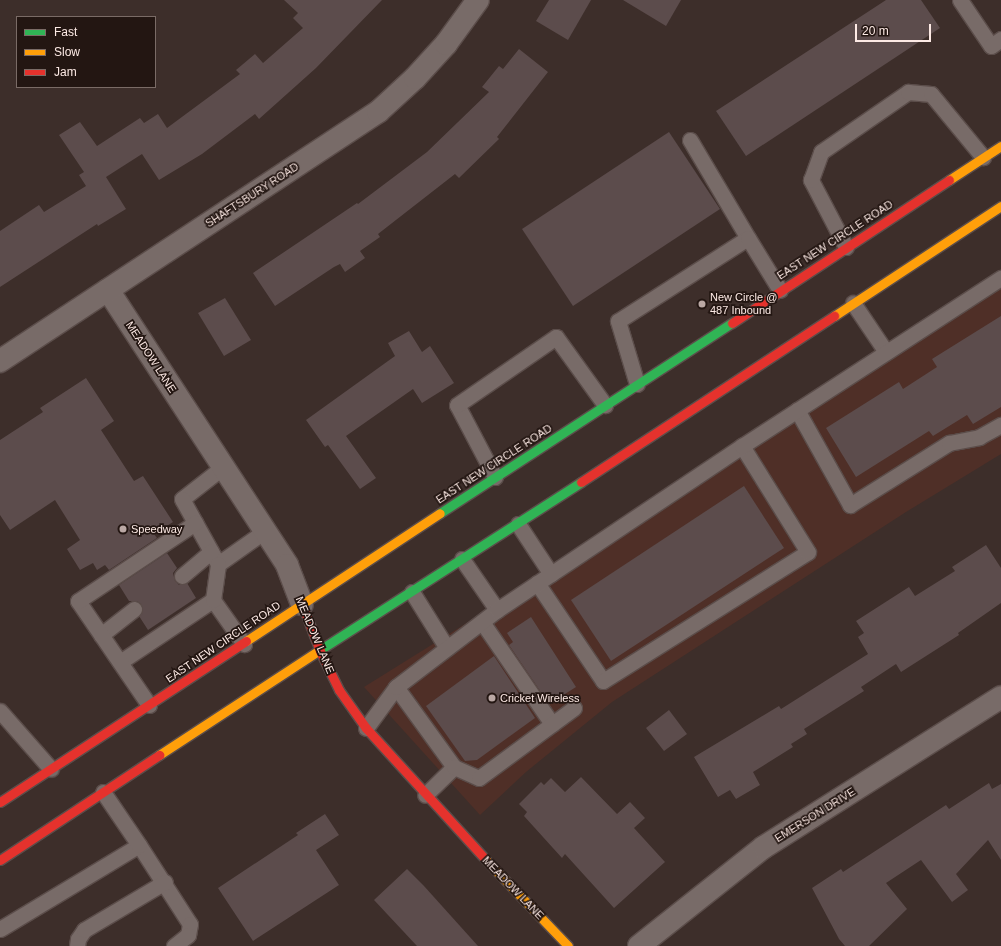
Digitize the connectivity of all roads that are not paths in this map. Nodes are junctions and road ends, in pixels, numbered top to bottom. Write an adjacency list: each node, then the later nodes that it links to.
1 (478, 0): 11 (street, SHAFTSBURY ROAD)
2 (960, 0): 3 (lane)
3 (1001, 39)
4 (690, 140): 8 (lane)
5 (1001, 146): 6 (main road, EAST NEW CIRCLE ROAD)
6 (983, 157): 9 (main road, EAST NEW CIRCLE ROAD); 9 (lane)
7 (1001, 206): 13 (main road)
8 (748, 238): 12 (lane); 16 (lane)
9 (846, 247): 12 (main road, EAST NEW CIRCLE ROAD)
10 (1001, 278): 14 (lane)
11 (108, 290): 15 (street, SHAFTSBURY ROAD); 21 (street, MEADOW LANE)
12 (780, 290): 16 (main road, EAST NEW CIRCLE ROAD)
13 (854, 303): 14 (lane); 24 (main road)
14 (886, 352): 18 (lane)
15 (0, 361)
16 (637, 384): 17 (main road, EAST NEW CIRCLE ROAD)
17 (605, 405): 22 (main road, EAST NEW CIRCLE ROAD); 22 (lane)
18 (797, 410): 19 (lane); 20 (lane)
19 (1001, 425)
20 (742, 446): 28 (lane); 30 (lane)
21 (223, 467): 23 (lane); 25 (street, MEADOW LANE)
22 (495, 477): 33 (main road, EAST NEW CIRCLE ROAD)
23 (195, 523): 26 (lane); 37 (lane)
24 (518, 524): 27 (main road); 28 (lane)
25 (265, 531): 26 (lane); 33 (street, MEADOW LANE)
26 (215, 558): 29 (lane); 32 (lane)
27 (462, 560): 31 (main road); 35 (lane)
28 (551, 574): 30 (lane)
29 (182, 576)
30 (537, 583): 35 (lane)
31 (412, 592): 39 (lane); 40 (main road)
32 (214, 600): 38 (lane); 41 (lane)
33 (302, 604): 38 (main road, EAST NEW CIRCLE ROAD); 40 (main road, MEADOW LANE)
34 (134, 609): 37 (lane)
35 (497, 610): 36 (lane)
36 (482, 622): 39 (lane); 47 (lane)
37 (101, 635): 41 (lane)
38 (244, 644): 44 (main road, EAST NEW CIRCLE ROAD)
39 (447, 648): 42 (lane)
40 (320, 651): 48 (main road, MEADOW LANE); 51 (main road)
41 (120, 662): 44 (lane)
42 (396, 687): 48 (lane); 49 (lane)
43 (1001, 696): 61 (street, EMERSON DRIVE)
44 (149, 705): 50 (main road, EAST NEW CIRCLE ROAD)
45 (574, 708): 47 (lane)
46 (0, 711): 50 (lane)
47 (552, 724): 49 (lane)
48 (366, 728): 52 (main road, MEADOW LANE)
49 (454, 768): 52 (lane)
50 (51, 769): 53 (main road, EAST NEW CIRCLE ROAD)
51 (103, 792): 54 (lane); 55 (main road)
52 (425, 795): 60 (main road, MEADOW LANE)
53 (0, 802)
54 (139, 845): 56 (lane); 57 (lane)
55 (0, 860)
56 (165, 882): 58 (lane); 59 (lane)
57 (0, 929)
58 (77, 946)
59 (174, 946)
60 (568, 946)
61 (638, 946)

